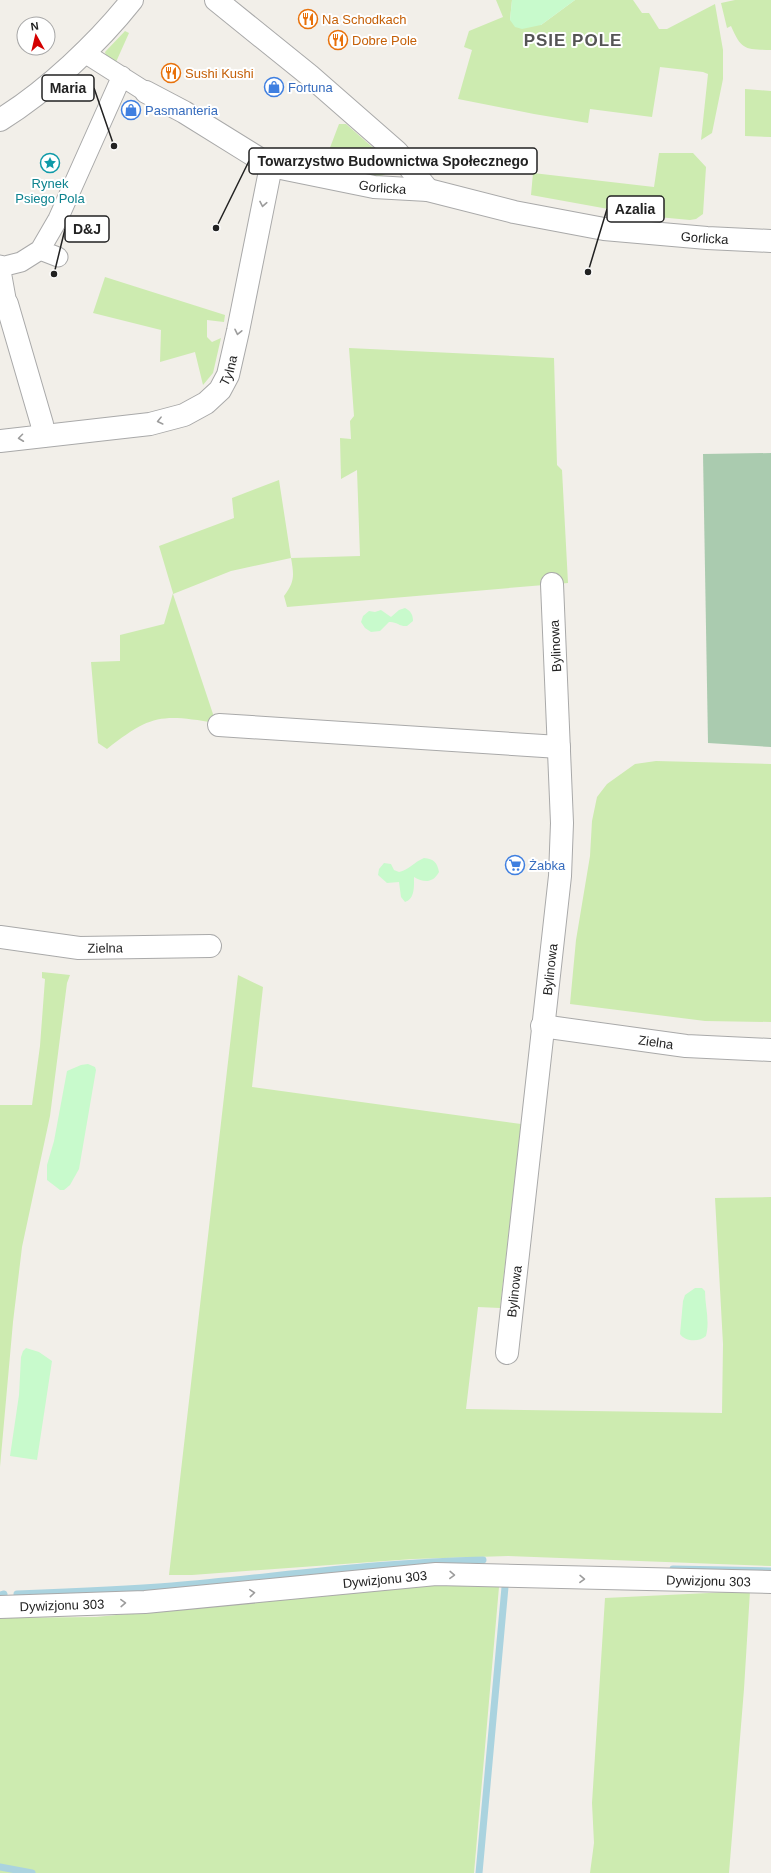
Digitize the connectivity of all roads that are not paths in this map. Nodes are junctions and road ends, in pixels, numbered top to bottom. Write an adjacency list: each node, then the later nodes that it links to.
1 (132, 0): 3 (street)
2 (216, 0): 8 (street, Gorlicka)
3 (83, 52): 4 (street, Gorlicka); 6 (street)
4 (122, 76): 5 (street, Gorlicka); 10 (street)
5 (146, 92): 7 (street, Gorlicka)
6 (0, 120)
7 (271, 166): 8 (street, Gorlicka); 14 (street, Tylna, one-way to 14)
8 (428, 190): 9 (street, Gorlicka)
9 (771, 241)
10 (40, 250): 11 (street); 12 (street)
11 (58, 257)
12 (1, 266): 13 (street)
13 (7, 304): 14 (street)
14 (43, 436): 15 (street, Tylna, one-way to 15)
15 (0, 441)
16 (552, 584): 18 (street, Bylinowa)
17 (219, 725): 18 (street)
18 (560, 747): 21 (street, Bylinowa)
19 (0, 937): 20 (street, Zielna)
20 (210, 946)
21 (542, 1026): 22 (street, Zielna); 23 (street, Bylinowa)
22 (771, 1050)
23 (507, 1353)
24 (771, 1582): 25 (street, Dywizjonu 303, one-way to 24)
25 (0, 1607)

